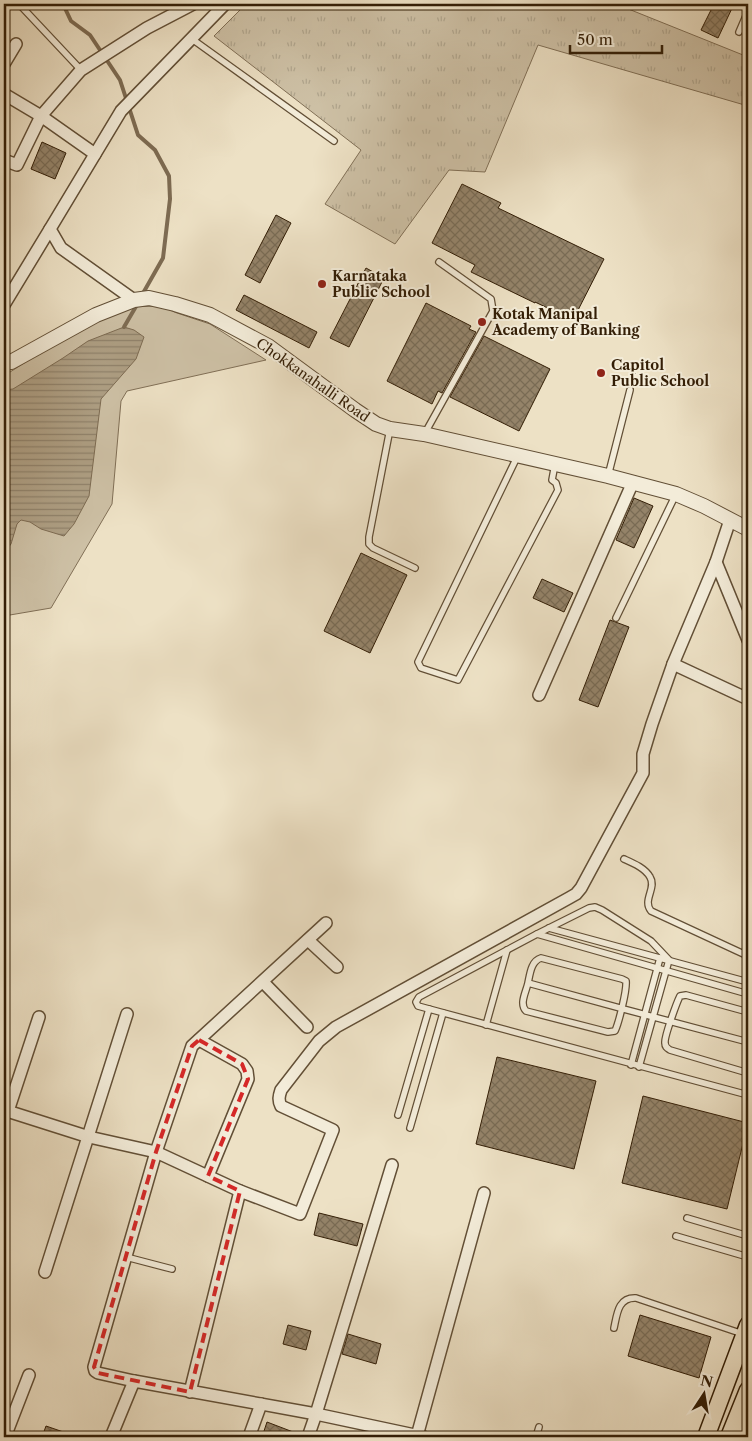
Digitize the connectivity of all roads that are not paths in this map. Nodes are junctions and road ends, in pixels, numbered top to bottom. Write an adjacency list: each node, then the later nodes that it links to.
1 (19, 4): 9 (lane)
2 (193, 4): 9 (street)
3 (225, 4): 6 (street)
4 (748, 11): 5 (lane)
5 (739, 32)
6 (191, 38): 12 (lane); 13 (street)
7 (16, 44): 8 (street)
8 (4, 64)
9 (81, 70): 11 (street)
10 (4, 94): 11 (street)
11 (41, 116): 13 (street); 14 (street)
12 (334, 141)
13 (95, 154): 15 (street)
14 (4, 160)
15 (50, 230): 17 (street); 18 (street)
16 (439, 262): 22 (lane)
17 (134, 300): 19 (street, Chokkanahalli Road); 21 (street, Chokkanahalli Road)
18 (4, 305)
19 (4, 363)
20 (630, 390): 25 (lane)
21 (390, 428): 22 (street, Chokkanahalli Road); 31 (lane)
22 (424, 434): 23 (street, Chokkanahalli Road)
23 (518, 455): 24 (street, Chokkanahalli Road); 24 (lane)
24 (555, 464): 25 (street, Chokkanahalli Road)
25 (608, 476): 26 (street, Chokkanahalli Road)
26 (633, 482): 27 (street, Chokkanahalli Road); 35 (street)
27 (676, 494): 28 (street, Chokkanahalli Road); 32 (lane)
28 (730, 520): 29 (street, Chokkanahalli Road); 30 (street)
29 (748, 529)
30 (716, 562): 33 (street); 34 (street)
31 (416, 568)
32 (616, 618)
33 (748, 640)
34 (673, 664): 36 (street); 77 (street)
35 (539, 695)
36 (748, 699)
37 (624, 859): 43 (lane)
38 (326, 923): 41 (street)
39 (549, 928): 40 (lane); 44 (lane); 45 (lane)
40 (537, 934): 42 (lane); 47 (lane)
41 (308, 940): 46 (street); 49 (street)
42 (507, 950): 54 (lane); 62 (lane)
43 (748, 956)
44 (660, 958): 45 (lane); 47 (lane)
45 (669, 960): 48 (lane); 50 (lane)
46 (337, 967)
47 (658, 967): 48 (lane); 58 (lane)
48 (666, 970): 52 (lane); 60 (lane)
49 (263, 982): 63 (street); 64 (street)
50 (748, 982)
51 (528, 983): 53 (lane); 53 (lane); 53 (lane)
52 (748, 994)
53 (621, 1008): 58 (lane)
54 (429, 1009): 56 (lane); 71 (lane)
55 (748, 1012): 61 (lane)
56 (443, 1013): 62 (lane); 72 (lane)
57 (127, 1014): 73 (street)
58 (645, 1015): 60 (lane); 66 (lane)
59 (39, 1016): 70 (street)
60 (653, 1017): 61 (lane); 67 (lane)
61 (670, 1022): 65 (lane); 68 (lane)
62 (486, 1025): 66 (lane)
63 (307, 1027)
64 (199, 1040): 74 (street); 76 (street)
65 (748, 1042)
66 (631, 1065): 67 (lane)
67 (639, 1067): 69 (lane)
68 (748, 1072)
69 (748, 1095)
70 (6, 1110): 73 (street)
71 (398, 1115)
72 (410, 1128)
73 (89, 1137): 74 (street); 85 (street)
74 (156, 1152): 76 (street); 82 (street)
75 (392, 1165): 93 (street)
76 (208, 1176): 77 (street)
77 (240, 1191): 91 (street)
78 (484, 1193): 96 (street)
79 (687, 1218): 81 (lane)
80 (676, 1236): 83 (lane)
81 (748, 1236)
82 (126, 1257): 84 (lane); 89 (street)
83 (748, 1257)
84 (172, 1269)
85 (46, 1272)
86 (614, 1328): 87 (lane)
87 (746, 1330): 102 (main road)
88 (29, 1375): 97 (street)
89 (134, 1381): 91 (street); 98 (street)
90 (748, 1390): 95 (main road)
91 (190, 1392): 92 (street)
92 (261, 1404): 93 (street); 99 (street)
93 (316, 1414): 96 (street); 100 (street)
94 (539, 1427): 101 (lane)
95 (737, 1429)
96 (420, 1436)
97 (5, 1437)
98 (111, 1437)
99 (249, 1437)
100 (308, 1437)
101 (536, 1437)
102 (706, 1437)

